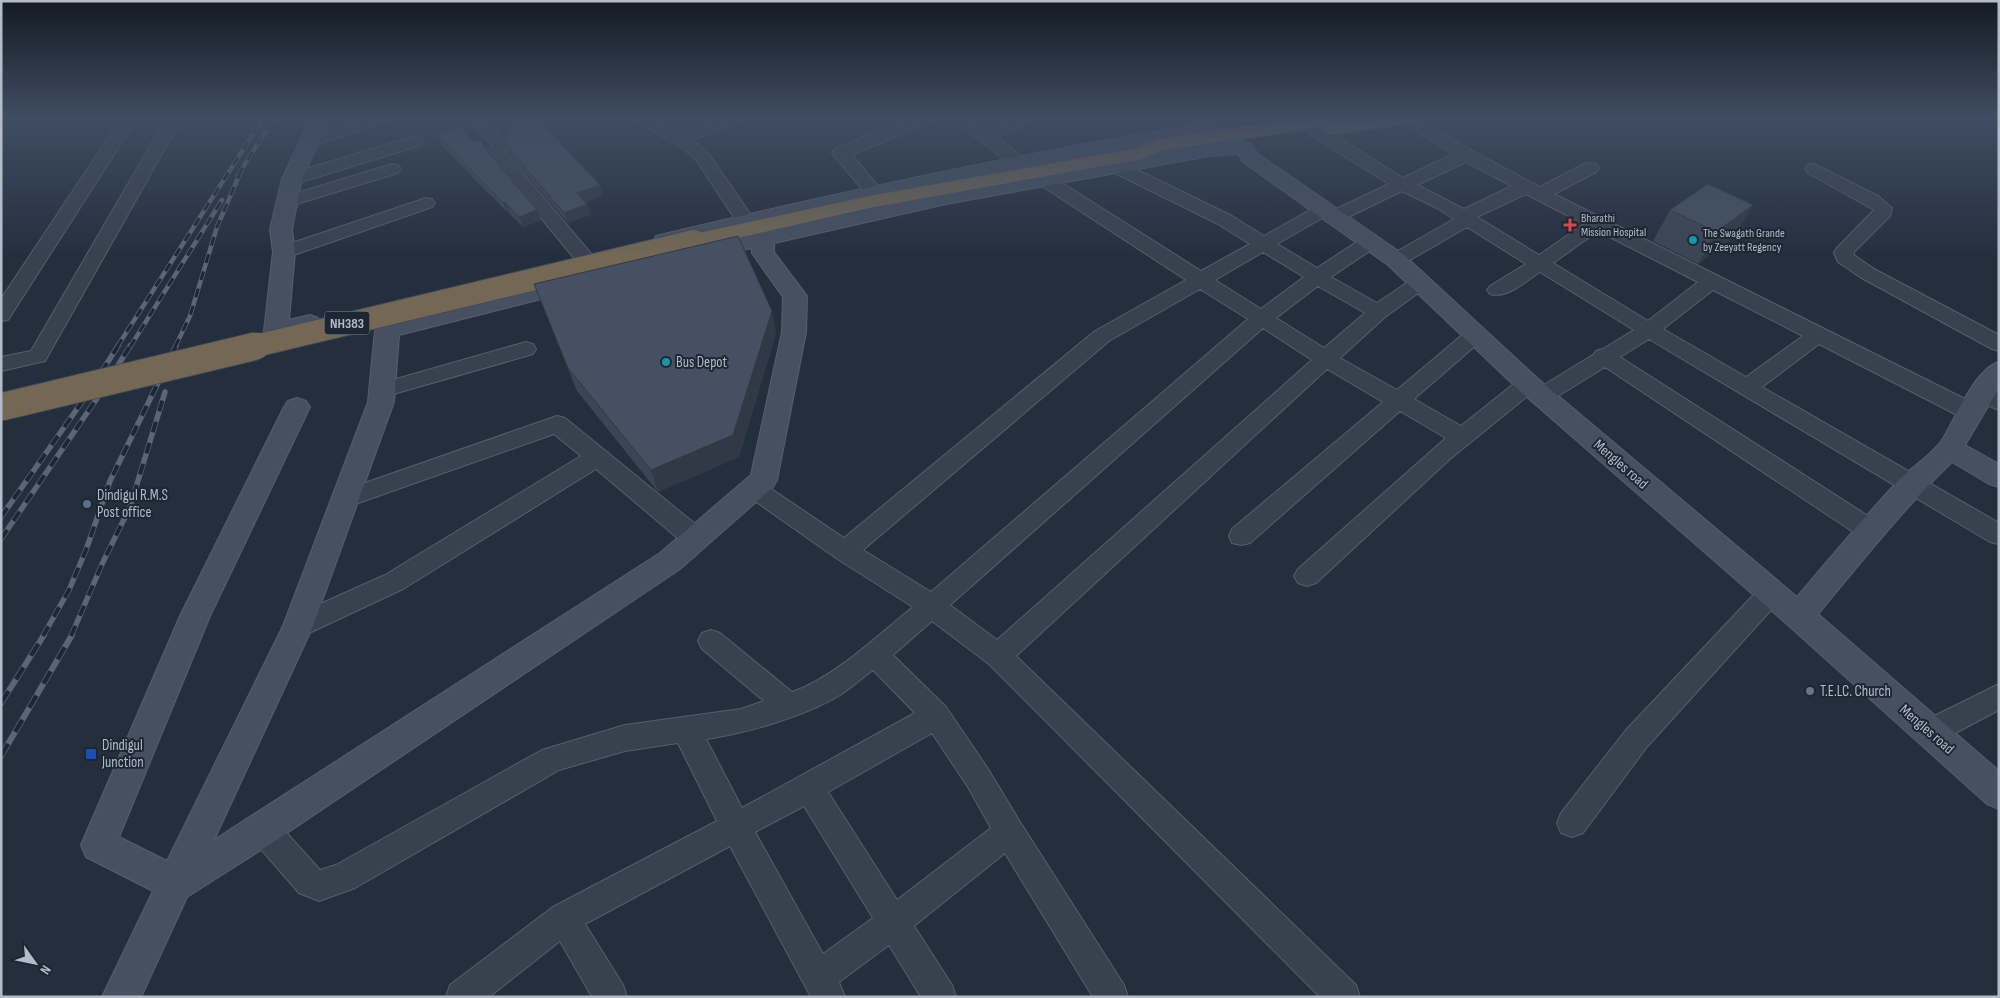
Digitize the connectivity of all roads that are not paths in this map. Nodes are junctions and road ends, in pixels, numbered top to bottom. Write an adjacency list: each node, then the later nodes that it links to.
1 (100, 164): 43 (street)
2 (148, 164): 53 (street)
3 (299, 164): 19 (main road)
4 (342, 164): 19 (street)
5 (511, 164): 34 (street)
6 (707, 164): 29 (street)
7 (851, 164): 23 (street)
8 (1010, 164): 23 (main road)
9 (1109, 164): 60 (highway, NH383, bridge)
10 (1113, 164): 20 (main road)
11 (1122, 164): 31 (street)
12 (1258, 164): 26 (main road, Mengles road)
13 (1368, 164): 21 (street)
14 (1447, 164): 21 (street)
15 (1483, 164): 22 (street)
16 (1590, 168): 22 (street)
17 (392, 169): 24 (street)
18 (1814, 169): 49 (street)
19 (292, 179): 24 (main road)
20 (1045, 180): 29 (main road); 38 (street)
21 (1401, 184): 26 (street); 27 (street)
22 (1535, 190): 27 (street); 28 (street)
23 (874, 192): 29 (main road)
24 (287, 202): 33 (main road)
25 (426, 203): 33 (street)
26 (1328, 213): 30 (main road, Mengles road); 31 (street)
27 (1466, 218): 35 (street); 36 (street)
28 (1596, 223): 36 (street); 39 (street)
29 (757, 228): 32 (main road); 67 (main road)
30 (1370, 242): 35 (main road, Mengles road); 37 (street)
31 (1264, 243): 37 (street); 38 (street)
32 (663, 251): 34 (main road); 44 (main road)
33 (284, 252): 44 (main road)
34 (586, 260): 44 (main road)
35 (1396, 260): 40 (main road, Mengles road)
36 (1541, 263): 41 (street); 46 (street)
37 (1317, 277): 42 (street); 45 (street)
38 (1200, 280): 45 (street); 73 (street)
39 (1712, 281): 46 (street); 48 (street)
40 (1421, 282): 42 (street); 47 (main road, Mengles road)
41 (1497, 290)
42 (1378, 312): 52 (street)
43 (1, 315)
44 (386, 318): 56 (main road)
45 (1263, 319): 52 (street); 76 (street)
46 (1649, 330): 51 (street); 55 (street)
47 (1475, 334): 57 (main road, Mengles road); 58 (street)
48 (1818, 335): 55 (street); 59 (street)
49 (1999, 344)
50 (526, 349): 56 (street)
51 (1603, 356): 57 (street); 69 (street)
52 (1326, 359): 58 (street); 81 (street)
53 (1, 364)
54 (1999, 370): 59 (main road)
55 (1747, 387): 66 (street)
56 (383, 390): 68 (main road)
57 (1535, 390): 62 (street); 75 (main road, Mengles road)
58 (1397, 401): 62 (street); 71 (street)
59 (1984, 403): 63 (main road)
60 (1, 407)
61 (297, 407): 93 (main road)
62 (1462, 437): 74 (street)
63 (1950, 449): 65 (main road); 66 (main road)
64 (597, 457): 68 (street); 72 (street); 78 (street)
65 (1999, 477)
66 (1911, 485): 69 (main road); 70 (street)
67 (753, 488): 72 (main road); 73 (street)
68 (347, 498): 78 (main road)
69 (1870, 530): 77 (main road)
70 (1999, 535)
71 (1241, 536)
72 (696, 539): 91 (main road)
73 (845, 551): 76 (street)
74 (1307, 576)
75 (1771, 593): 77 (main road, Mengles road); 89 (street)
76 (932, 606): 80 (street); 81 (street)
77 (1799, 616): 86 (main road, Mengles road)
78 (298, 626): 93 (main road)
79 (710, 641): 83 (street)
80 (875, 654): 83 (street); 84 (street)
81 (998, 656): 102 (street)
82 (1999, 696): 86 (street)
83 (788, 705): 85 (street)
84 (936, 716): 87 (street); 92 (street)
85 (686, 730): 90 (street); 91 (street)
86 (1930, 732): 88 (main road, Mengles road)
87 (809, 788): 90 (street); 95 (street)
88 (1999, 793)
89 (1572, 823)
90 (736, 827): 94 (street); 96 (street)
91 (263, 829): 93 (main road)
92 (1010, 832): 95 (street); 101 (street)
93 (176, 884): 97 (main road)
94 (564, 918): 98 (street); 99 (street)
95 (893, 923): 96 (street); 100 (street)
96 (824, 987)
97 (121, 997)
98 (462, 997)
99 (611, 997)
100 (940, 997)
101 (1112, 997)
102 (1344, 997)

